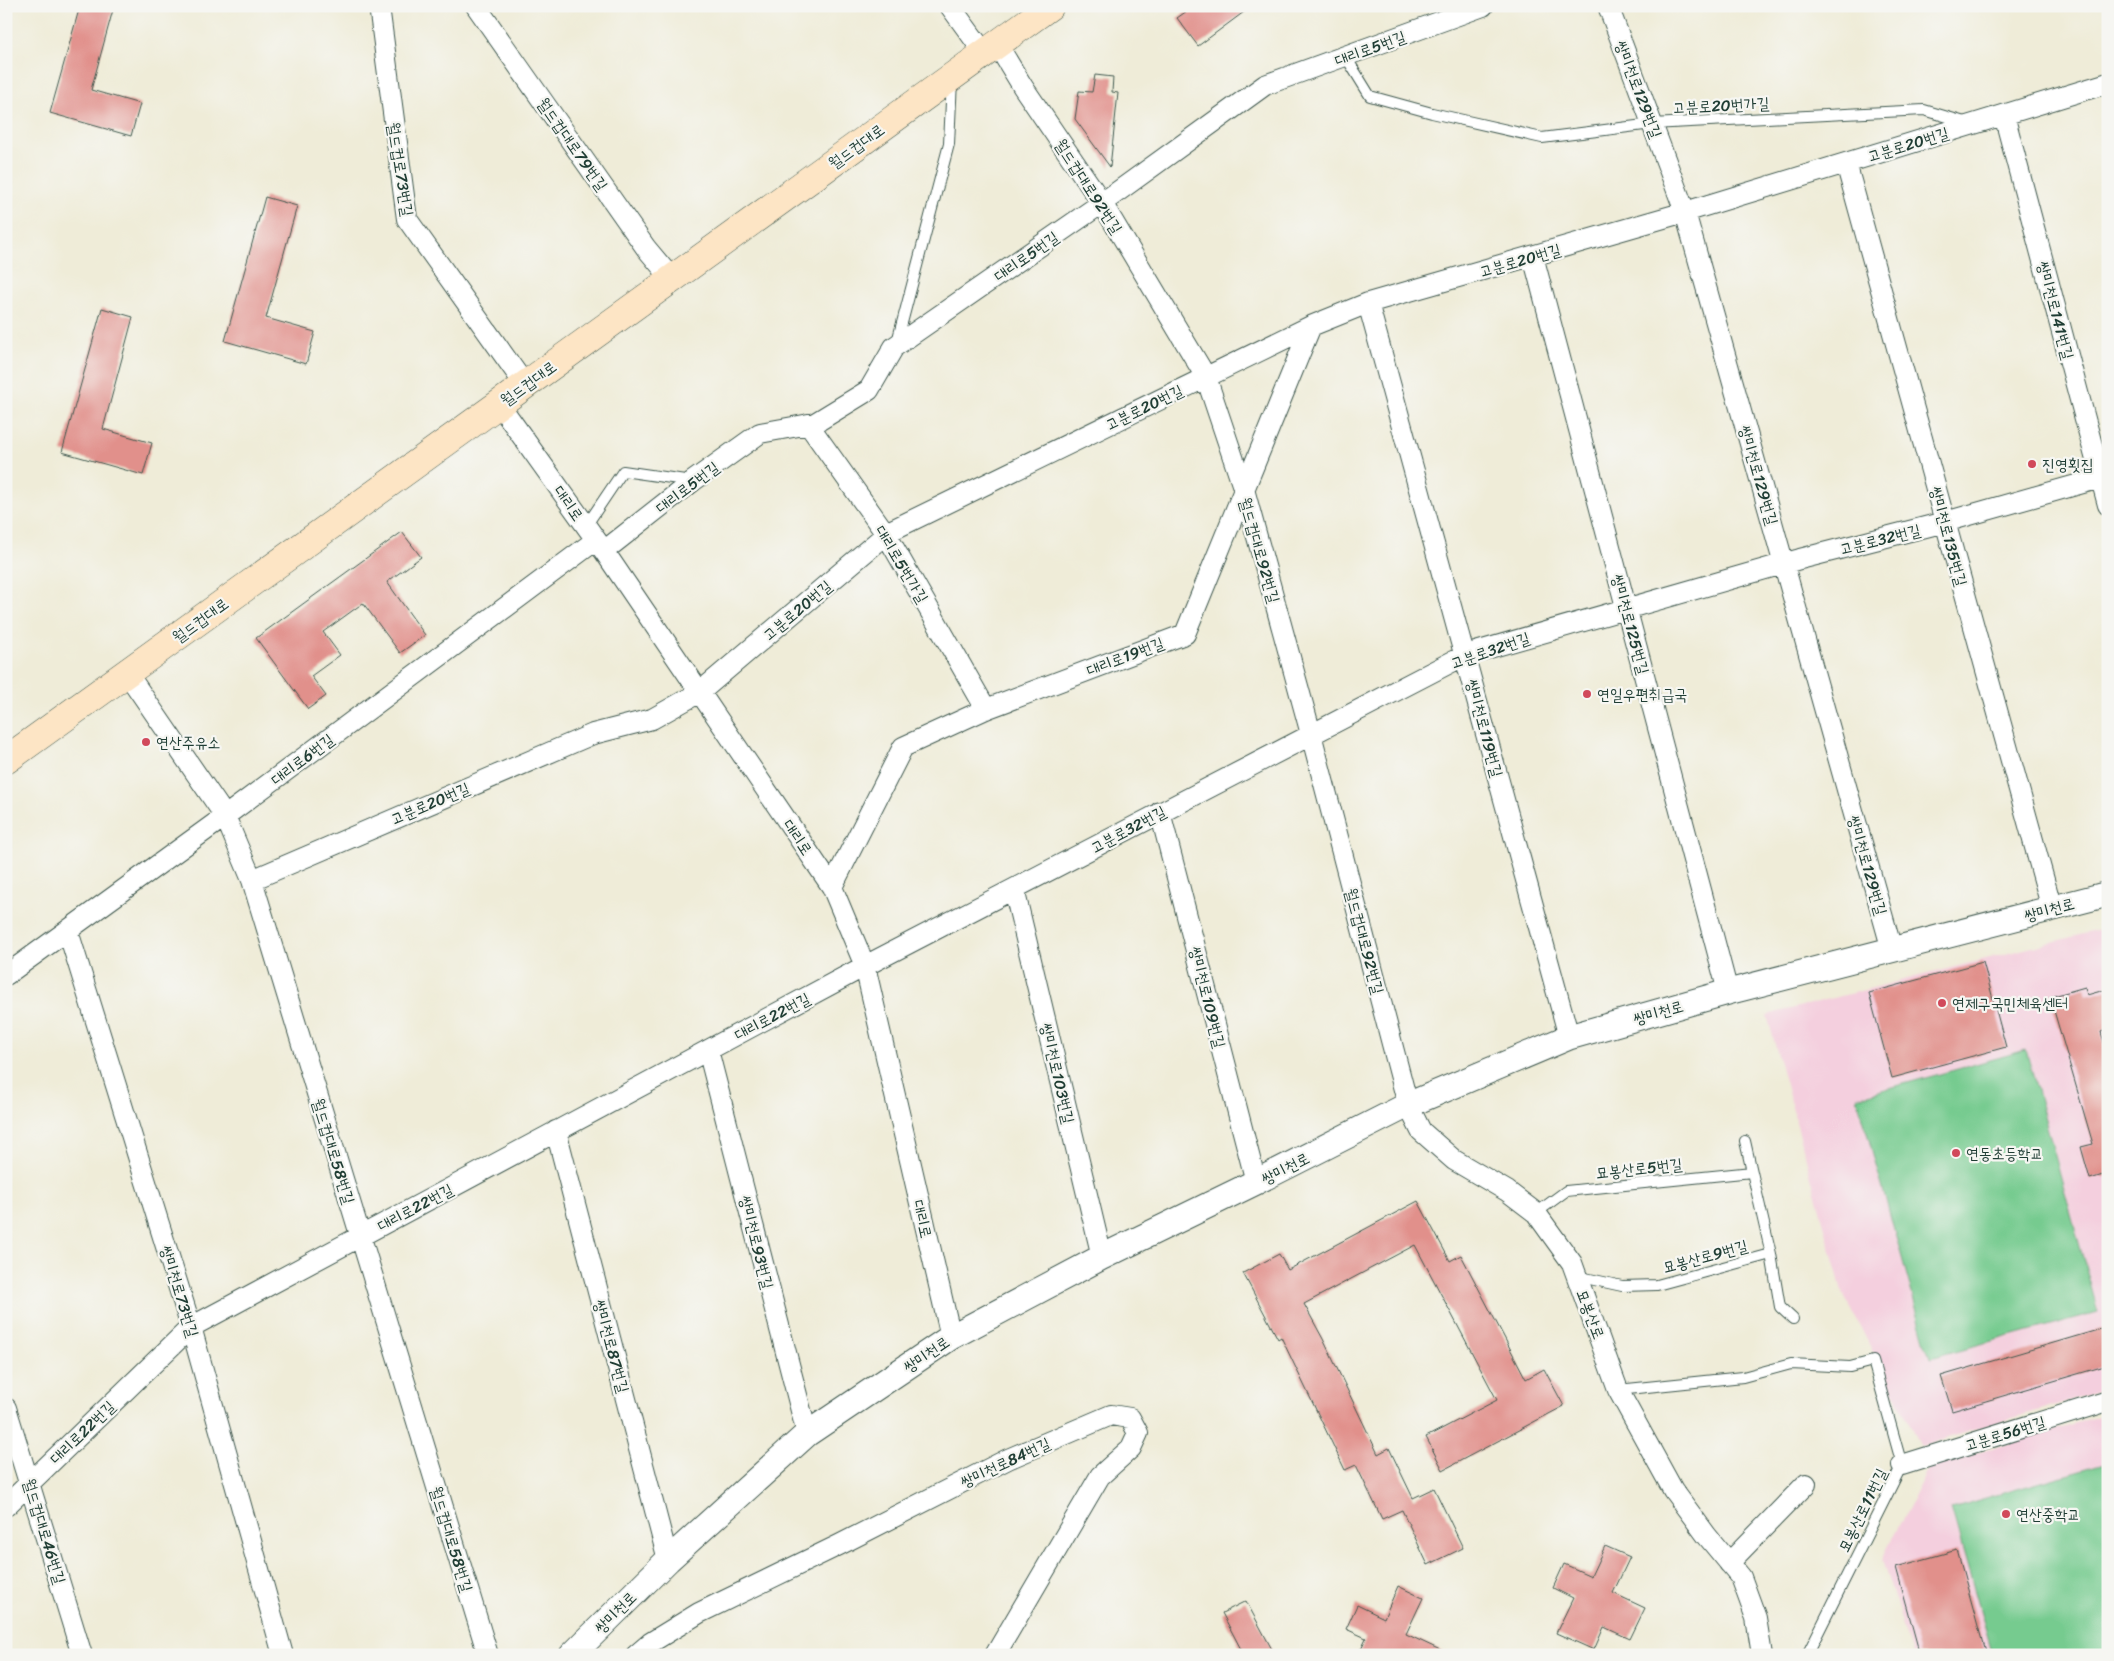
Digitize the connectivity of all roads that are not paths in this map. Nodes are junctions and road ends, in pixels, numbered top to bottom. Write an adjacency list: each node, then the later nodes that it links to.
1 (379, 6): 23 (street, 월드컵로73번길)
2 (476, 6): 18 (street, 월드컵대로79번길)
3 (950, 6): 7 (street, 월드컵대로92번길)
4 (1050, 6): 7 (main road, 월드컵대로)
5 (1483, 6): 8 (street, 대리로5번길)
6 (1608, 6): 12 (street, 쌍미천로129번길)
7 (991, 49): 9 (main road, 월드컵대로); 15 (street, 월드컵대로92번길)
8 (1346, 57): 12 (lane, 고분로20번가길); 15 (street, 대리로5번길)
9 (952, 77): 18 (main road, 월드컵대로); 21 (lane)
10 (2108, 83): 11 (street, 고분로20번길)
11 (2004, 115): 13 (street, 고분로20번길); 26 (street, 쌍미천로141번길)
12 (1652, 124): 13 (lane, 고분로20번가길); 16 (street, 쌍미천로129번길)
13 (1973, 124): 14 (street, 고분로20번길)
14 (1846, 163): 16 (street, 고분로20번길); 30 (street, 쌍미천로135번길)
15 (1102, 203): 21 (street, 대리로5번길); 22 (street, 월드컵대로92번길)
16 (1685, 212): 17 (street, 고분로20번길); 33 (street, 쌍미천로129번길)
17 (1534, 256): 19 (street, 고분로20번길); 34 (street, 쌍미천로125번길)
18 (672, 279): 23 (main road, 월드컵대로)
19 (1368, 303): 20 (street, 고분로20번길); 35 (street, 쌍미천로119번길)
20 (1311, 326): 22 (street, 고분로20번길); 28 (street, 대리로19번길)
21 (897, 345): 25 (street, 대리로5번길)
22 (1206, 377): 28 (street, 월드컵대로92번길); 31 (street, 고분로20번길)
23 (525, 386): 24 (main road, 월드컵대로)
24 (499, 404): 32 (street, 대리로); 36 (main road, 월드컵대로)
25 (808, 424): 27 (street, 대리로5번길); 31 (street, 대리로5번가길)
26 (2104, 477): 29 (street, 쌍미천로141번길); 30 (street, 고분로32번길)
27 (693, 481): 32 (street, 대리로5번길); 32 (lane)
28 (1244, 493): 38 (street, 대리로19번길); 39 (street, 월드컵대로92번길)
29 (2108, 505)
30 (1945, 522): 33 (street, 고분로32번길); 47 (street, 쌍미천로135번길)
31 (886, 534): 37 (street, 고분로20번길); 38 (street, 대리로5번가길)
32 (595, 539): 37 (street, 대리로); 42 (street, 대리로6번길)
33 (1784, 564): 34 (street, 고분로32번길); 49 (street, 쌍미천로129번길)
34 (1626, 608): 35 (street, 고분로32번길); 52 (street, 쌍미천로125번길)
35 (1464, 655): 39 (street, 고분로32번길); 53 (street, 쌍미천로119번길)
36 (127, 673): 40 (main road, 월드컵대로); 42 (street, 월드컵대로58번길)
37 (700, 692): 43 (street, 고분로20번길); 44 (street, 대리로)
38 (986, 709): 44 (street, 대리로19번길)
39 (1311, 734): 41 (street, 고분로32번길); 55 (street, 월드컵대로92번길)
40 (6, 760)
41 (1160, 812): 45 (street, 고분로32번길); 59 (street, 쌍미천로109번길)
42 (225, 816): 43 (street, 월드컵대로58번길); 48 (street, 대리로6번길)
43 (252, 880): 61 (street, 월드컵대로58번길)
44 (832, 887): 50 (street, 대리로)
45 (1014, 889): 50 (street, 고분로32번길); 63 (street, 쌍미천로103번길)
46 (2108, 894): 47 (street, 쌍미천로)
47 (2052, 909): 49 (street, 쌍미천로)
48 (68, 930): 51 (street, 대리로6번길); 66 (street, 쌍미천로73번길)
49 (1892, 950): 52 (street, 쌍미천로)
50 (865, 966): 54 (street, 대리로22번길); 67 (street, 대리로)
51 (6, 975)
52 (1728, 992): 53 (street, 쌍미천로)
53 (1569, 1037): 55 (street, 쌍미천로)
54 (708, 1050): 56 (street, 대리로22번길); 71 (street, 쌍미천로93번길)
55 (1408, 1105): 59 (street, 쌍미천로); 60 (street, 묘봉산로)
56 (556, 1131): 61 (street, 대리로22번길); 76 (street, 쌍미천로87번길)
57 (1745, 1141): 58 (lane)
58 (1752, 1172): 60 (lane, 묘봉산로5번길); 62 (lane)
59 (1256, 1182): 63 (street, 쌍미천로)
60 (1536, 1213): 64 (street, 묘봉산로)
61 (359, 1237): 66 (street, 대리로22번길); 80 (street, 월드컵대로58번길)
62 (1771, 1254): 64 (lane, 묘봉산로9번길); 65 (lane, 묘봉산로9번길)
63 (1102, 1257): 67 (street, 쌍미천로)
64 (1576, 1276): 68 (street, 묘봉산로)
65 (1793, 1319)
66 (191, 1327): 73 (street, 대리로22번길); 79 (street, 쌍미천로73번길)
67 (951, 1337): 71 (street, 쌍미천로)
68 (1618, 1390): 72 (lane, 묘봉산로11번길); 77 (street, 묘봉산로)
69 (2108, 1401): 72 (street, 고분로56번길)
70 (6, 1408): 73 (street, 월드컵대로46번길)
71 (807, 1434): 76 (street, 쌍미천로)
72 (1902, 1465): 85 (lane, 묘봉산로11번길)
73 (30, 1482): 75 (street, 대리로22번길); 78 (street, 월드컵대로46번길)
74 (1806, 1484): 77 (street)
75 (6, 1506)
76 (668, 1560): 81 (street, 쌍미천로)
77 (1729, 1563): 84 (street, 묘봉산로)
78 (82, 1655)
79 (283, 1655)
80 (488, 1655)
81 (572, 1655)
82 (636, 1655): 83 (street, 쌍미천로84번길)
83 (995, 1655)
84 (1762, 1655)
85 (1807, 1655)

